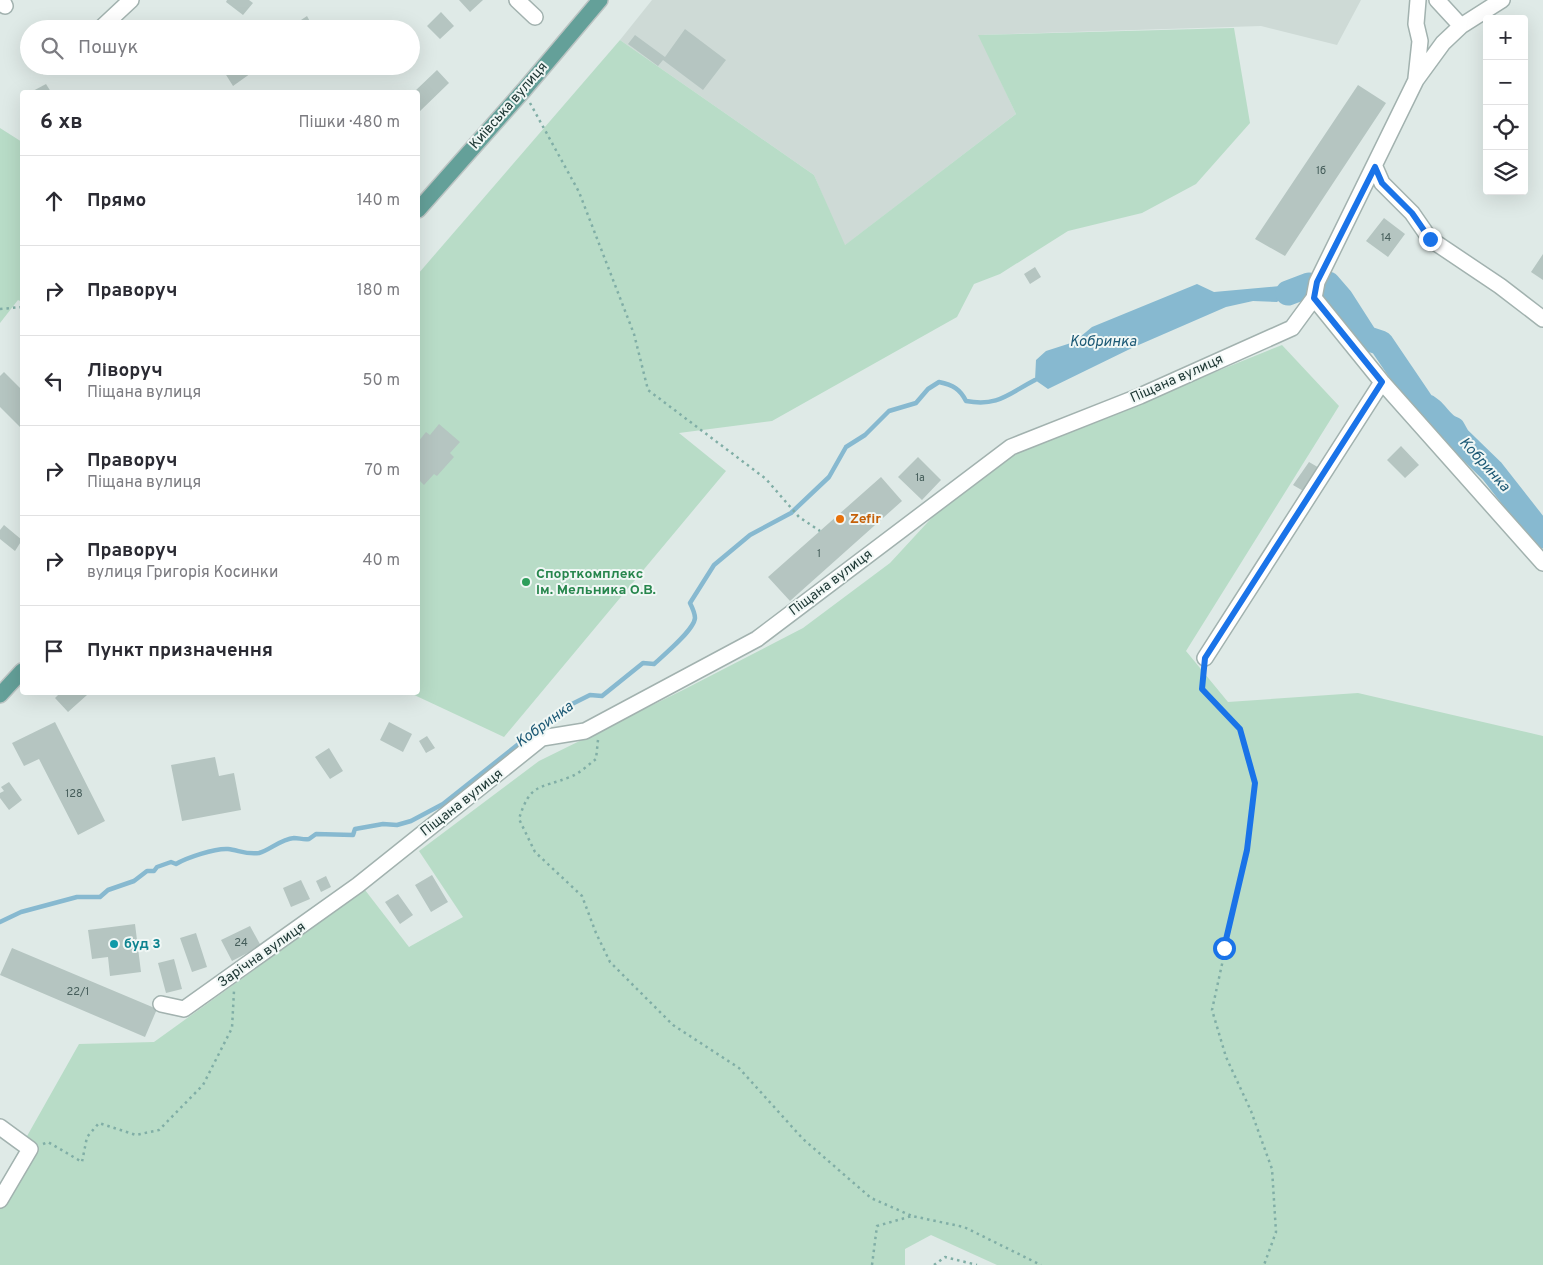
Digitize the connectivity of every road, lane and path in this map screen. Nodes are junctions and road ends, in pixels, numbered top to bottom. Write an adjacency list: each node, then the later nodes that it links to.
1 (132, 0): 8 (street)
2 (517, 0): 7 (street)
3 (600, 0): 11 (main road, Київська вулиця)
4 (1418, 0): 10 (street)
5 (1437, 0): 9 (street)
6 (1502, 0): 9 (street, Піщана вулиця)
7 (535, 17)
8 (110, 20)
9 (1461, 26): 10 (street, Піщана вулиця)
10 (1416, 80): 12 (street, Піщана вулиця)
11 (524, 90): 13 (main road, Київська вулиця); 19 (path)
12 (1375, 167): 14 (street, Піщана вулиця); 17 (street)
13 (420, 208)
14 (1314, 298): 18 (street); 24 (street, Піщана вулиця)
15 (20, 306): 16 (path)
16 (0, 309)
17 (1543, 319)
18 (1382, 382): 20 (street); 21 (street)
19 (820, 531)
20 (1543, 563)
21 (1205, 658): 36 (path)
22 (20, 673): 23 (main road)
23 (0, 695)
24 (591, 728): 25 (street, Піщана вулиця); 31 (path)
25 (358, 886): 26 (street, Зарічна вулиця)
26 (234, 974): 27 (street, Зарічна вулиця); 29 (path)
27 (161, 1004)
28 (0, 1127): 29 (street)
29 (30, 1149): 30 (street)
30 (0, 1200)
31 (912, 1216): 32 (path); 35 (path)
32 (872, 1265)
33 (934, 1265): 34 (path)
34 (977, 1265)
35 (1041, 1265)
36 (1264, 1265)

